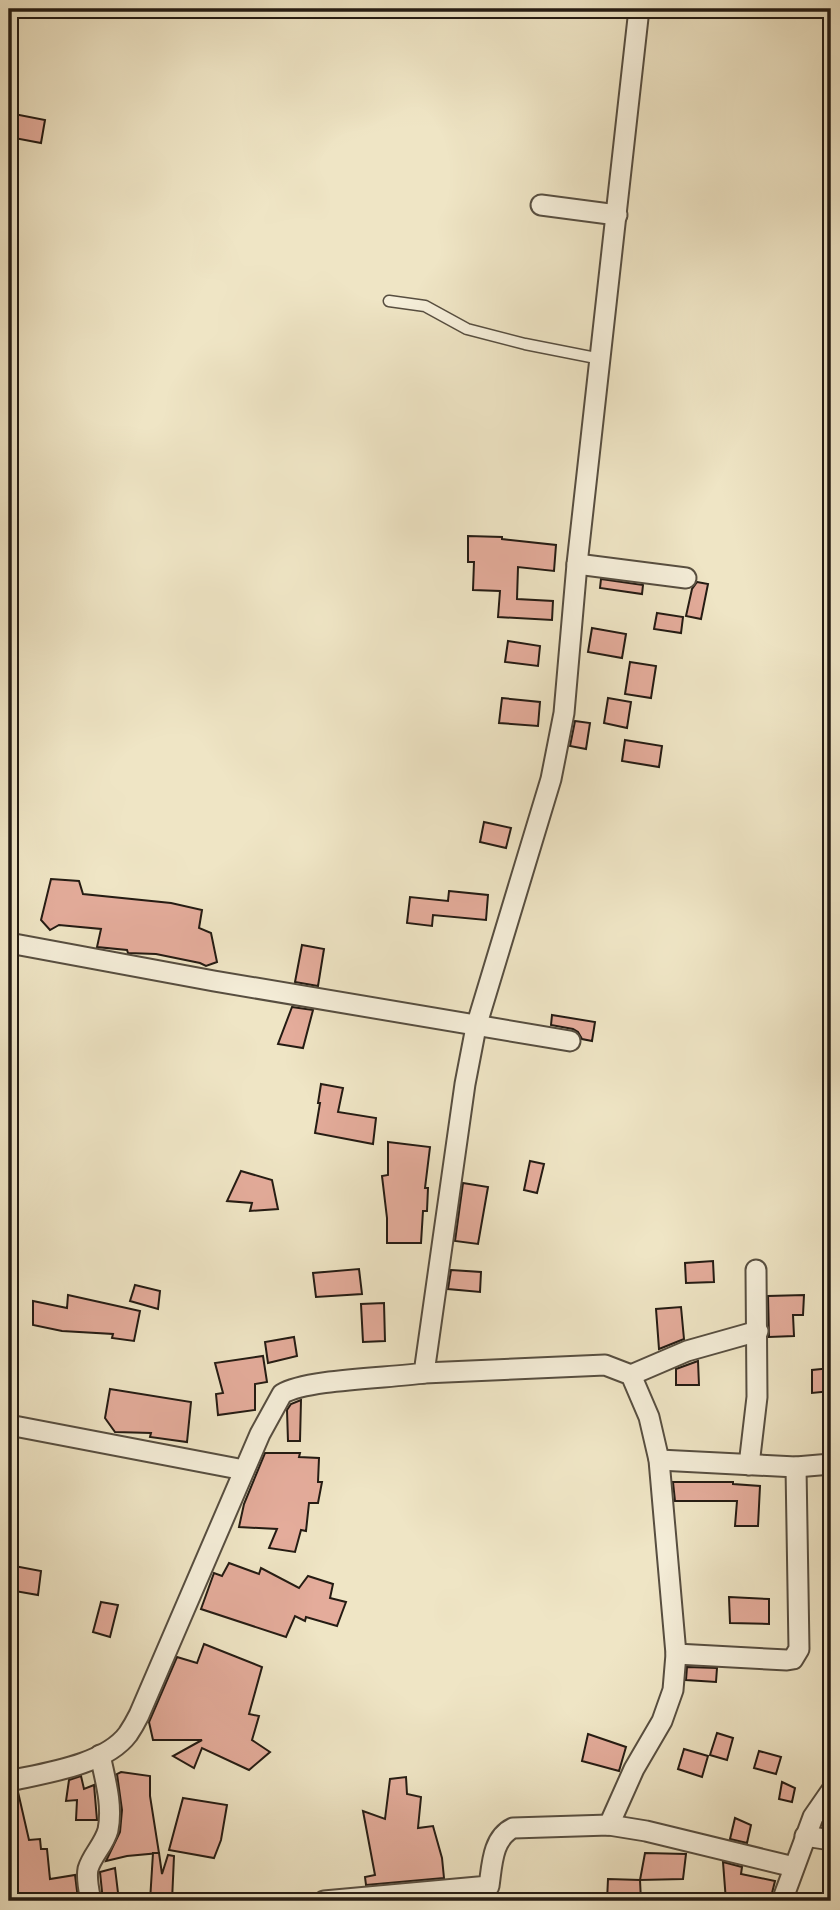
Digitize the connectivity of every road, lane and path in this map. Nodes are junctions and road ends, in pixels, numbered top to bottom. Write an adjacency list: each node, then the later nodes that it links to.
1 (639, 9): 3 (street)
2 (541, 205): 3 (street)
3 (617, 215): 5 (street)
4 (389, 301): 5 (lane)
5 (601, 359): 6 (street)
6 (577, 564): 7 (street); 9 (street)
7 (686, 578)
8 (9, 943): 9 (street)
9 (476, 1027): 10 (street); 13 (street)
10 (570, 1041)
11 (756, 1270): 12 (street)
12 (758, 1331): 14 (street); 17 (street)
13 (424, 1373): 14 (street); 20 (street)
14 (631, 1375): 16 (street)
15 (9, 1425): 20 (street)
16 (659, 1460): 17 (street); 21 (street)
17 (749, 1465): 19 (street)
18 (831, 1465): 19 (street)
19 (796, 1467): 21 (street)
20 (244, 1470): 22 (street)
21 (676, 1654): 25 (street)
22 (100, 1755): 23 (street); 30 (street)
23 (9, 1781)
24 (831, 1791): 26 (street)
25 (609, 1825): 28 (street); 29 (street)
26 (805, 1836): 27 (street); 28 (street)
27 (831, 1840)
28 (794, 1867): 32 (street)
29 (492, 1894): 31 (street)
30 (91, 1901)
31 (324, 1901)
32 (782, 1901)

